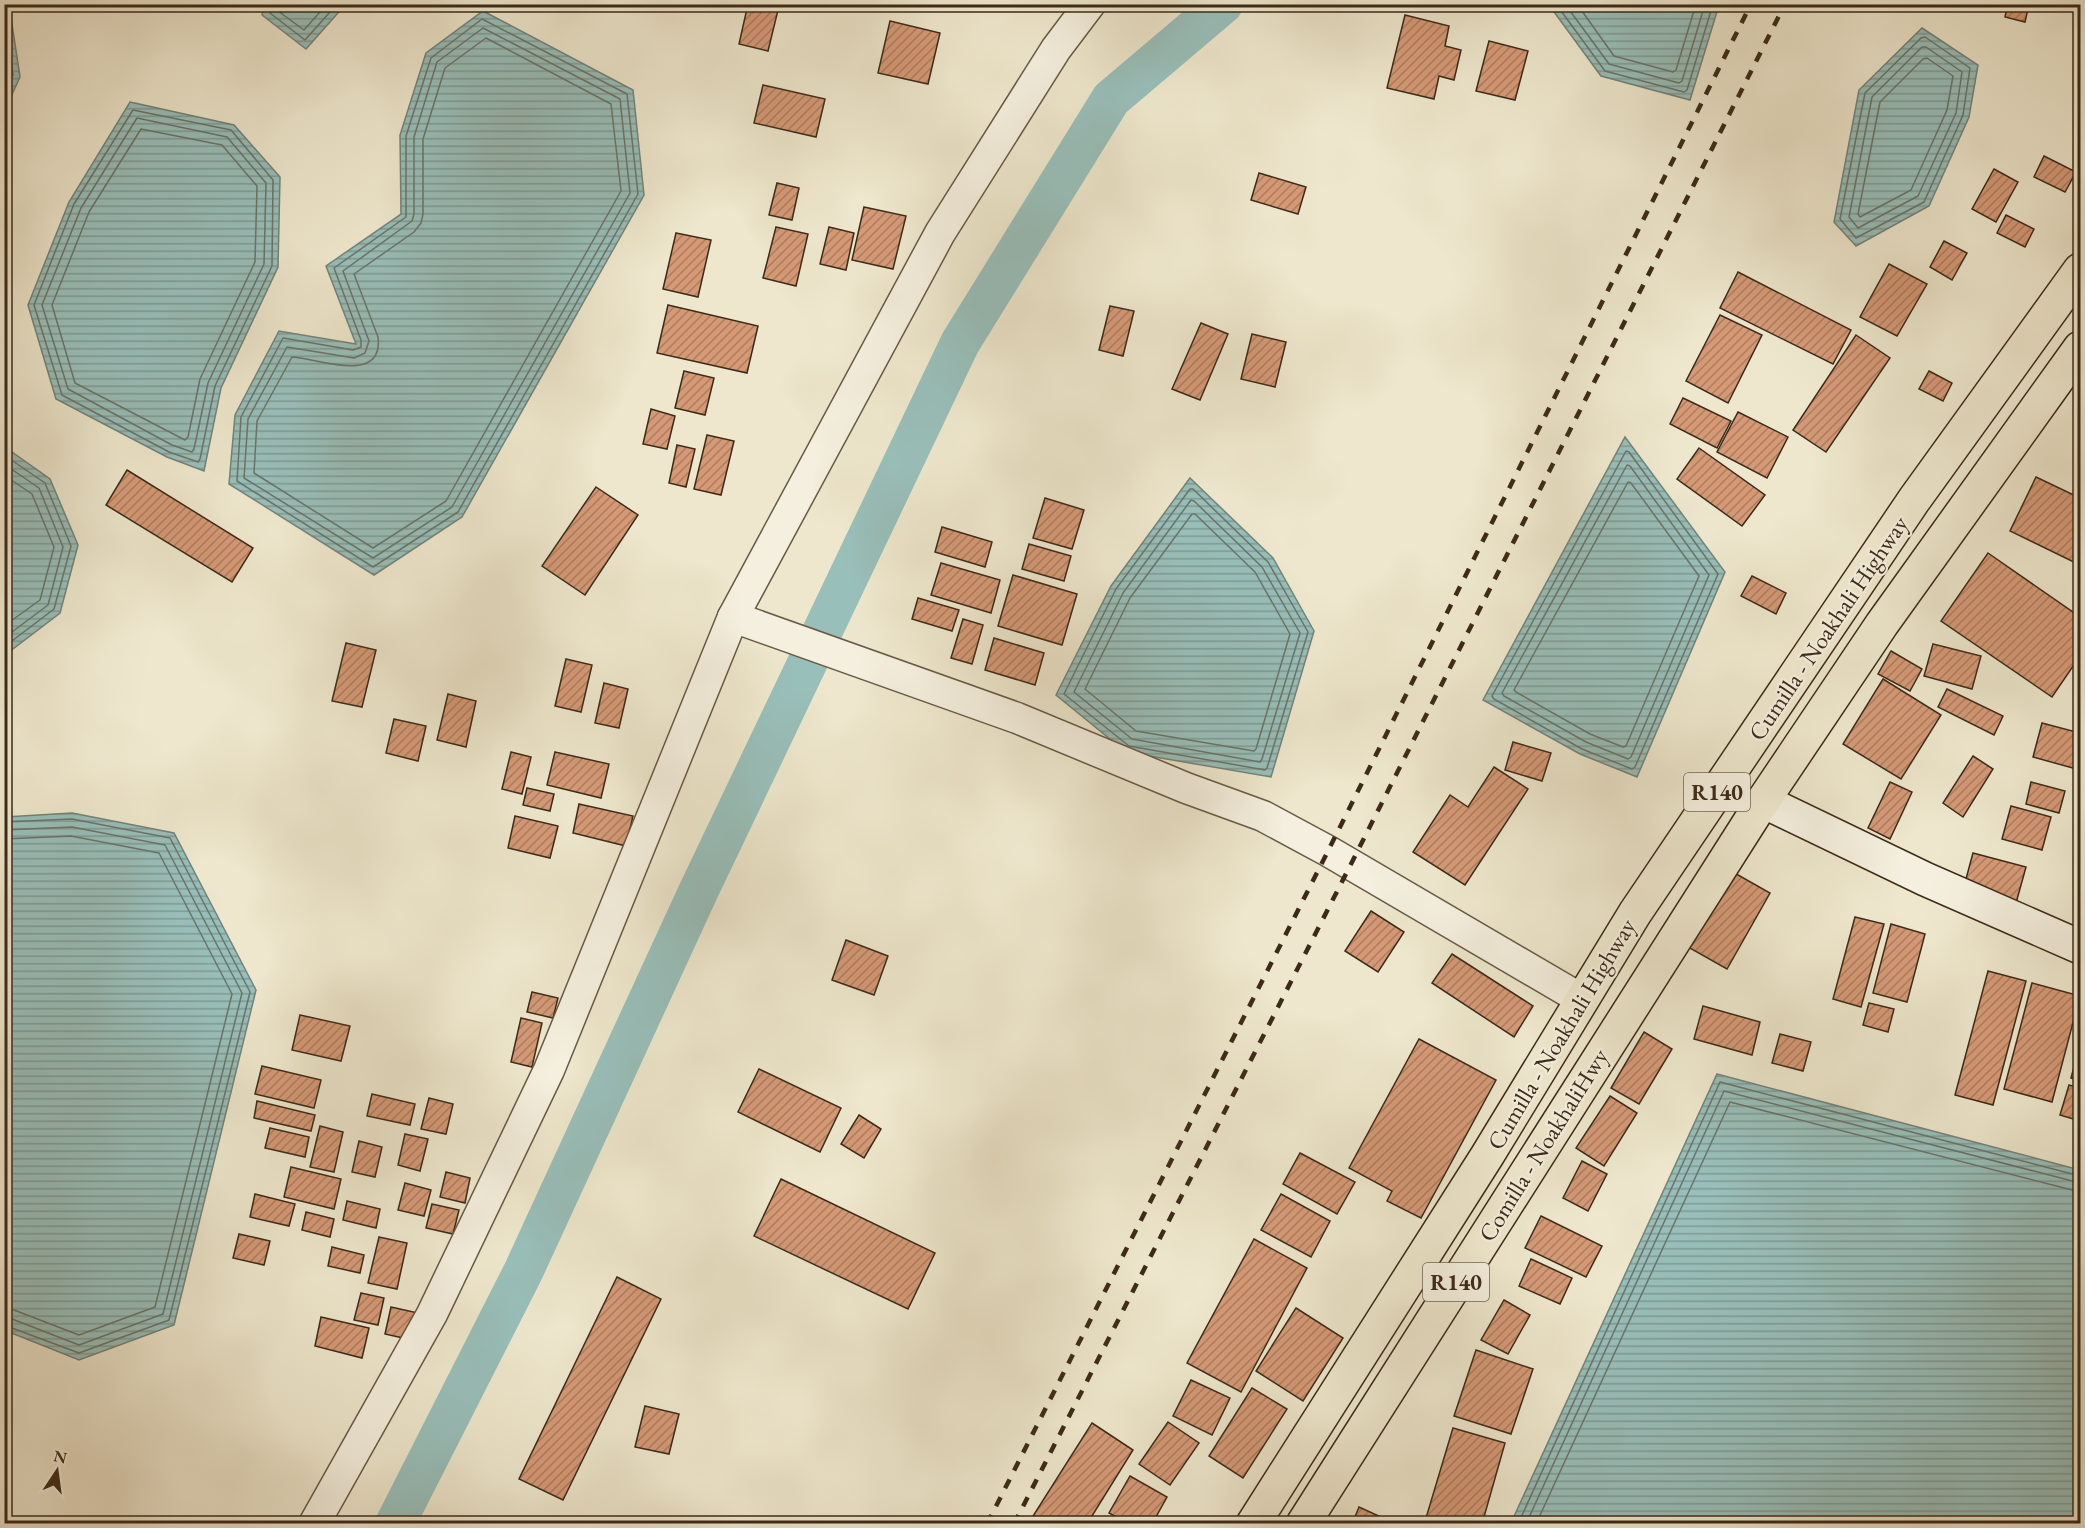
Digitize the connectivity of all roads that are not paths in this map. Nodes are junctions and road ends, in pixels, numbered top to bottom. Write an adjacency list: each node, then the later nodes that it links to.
1 (1090, 4): 4 (street)
2 (2080, 270): 7 (main road, Cumilla - Noakhali Highway / R140)
3 (2080, 348): 5 (main road, Cumilla - Noakhali Highway / R140)
4 (741, 619): 7 (street); 8 (street)
5 (1763, 801): 6 (main road); 10 (main road, Comilla - NoakhaliHwy / R140)
6 (2080, 946)
7 (1581, 999): 9 (main road, Cumilla - Noakhali Highway / R140)
8 (314, 1524)
9 (1253, 1524)
10 (1303, 1524)

